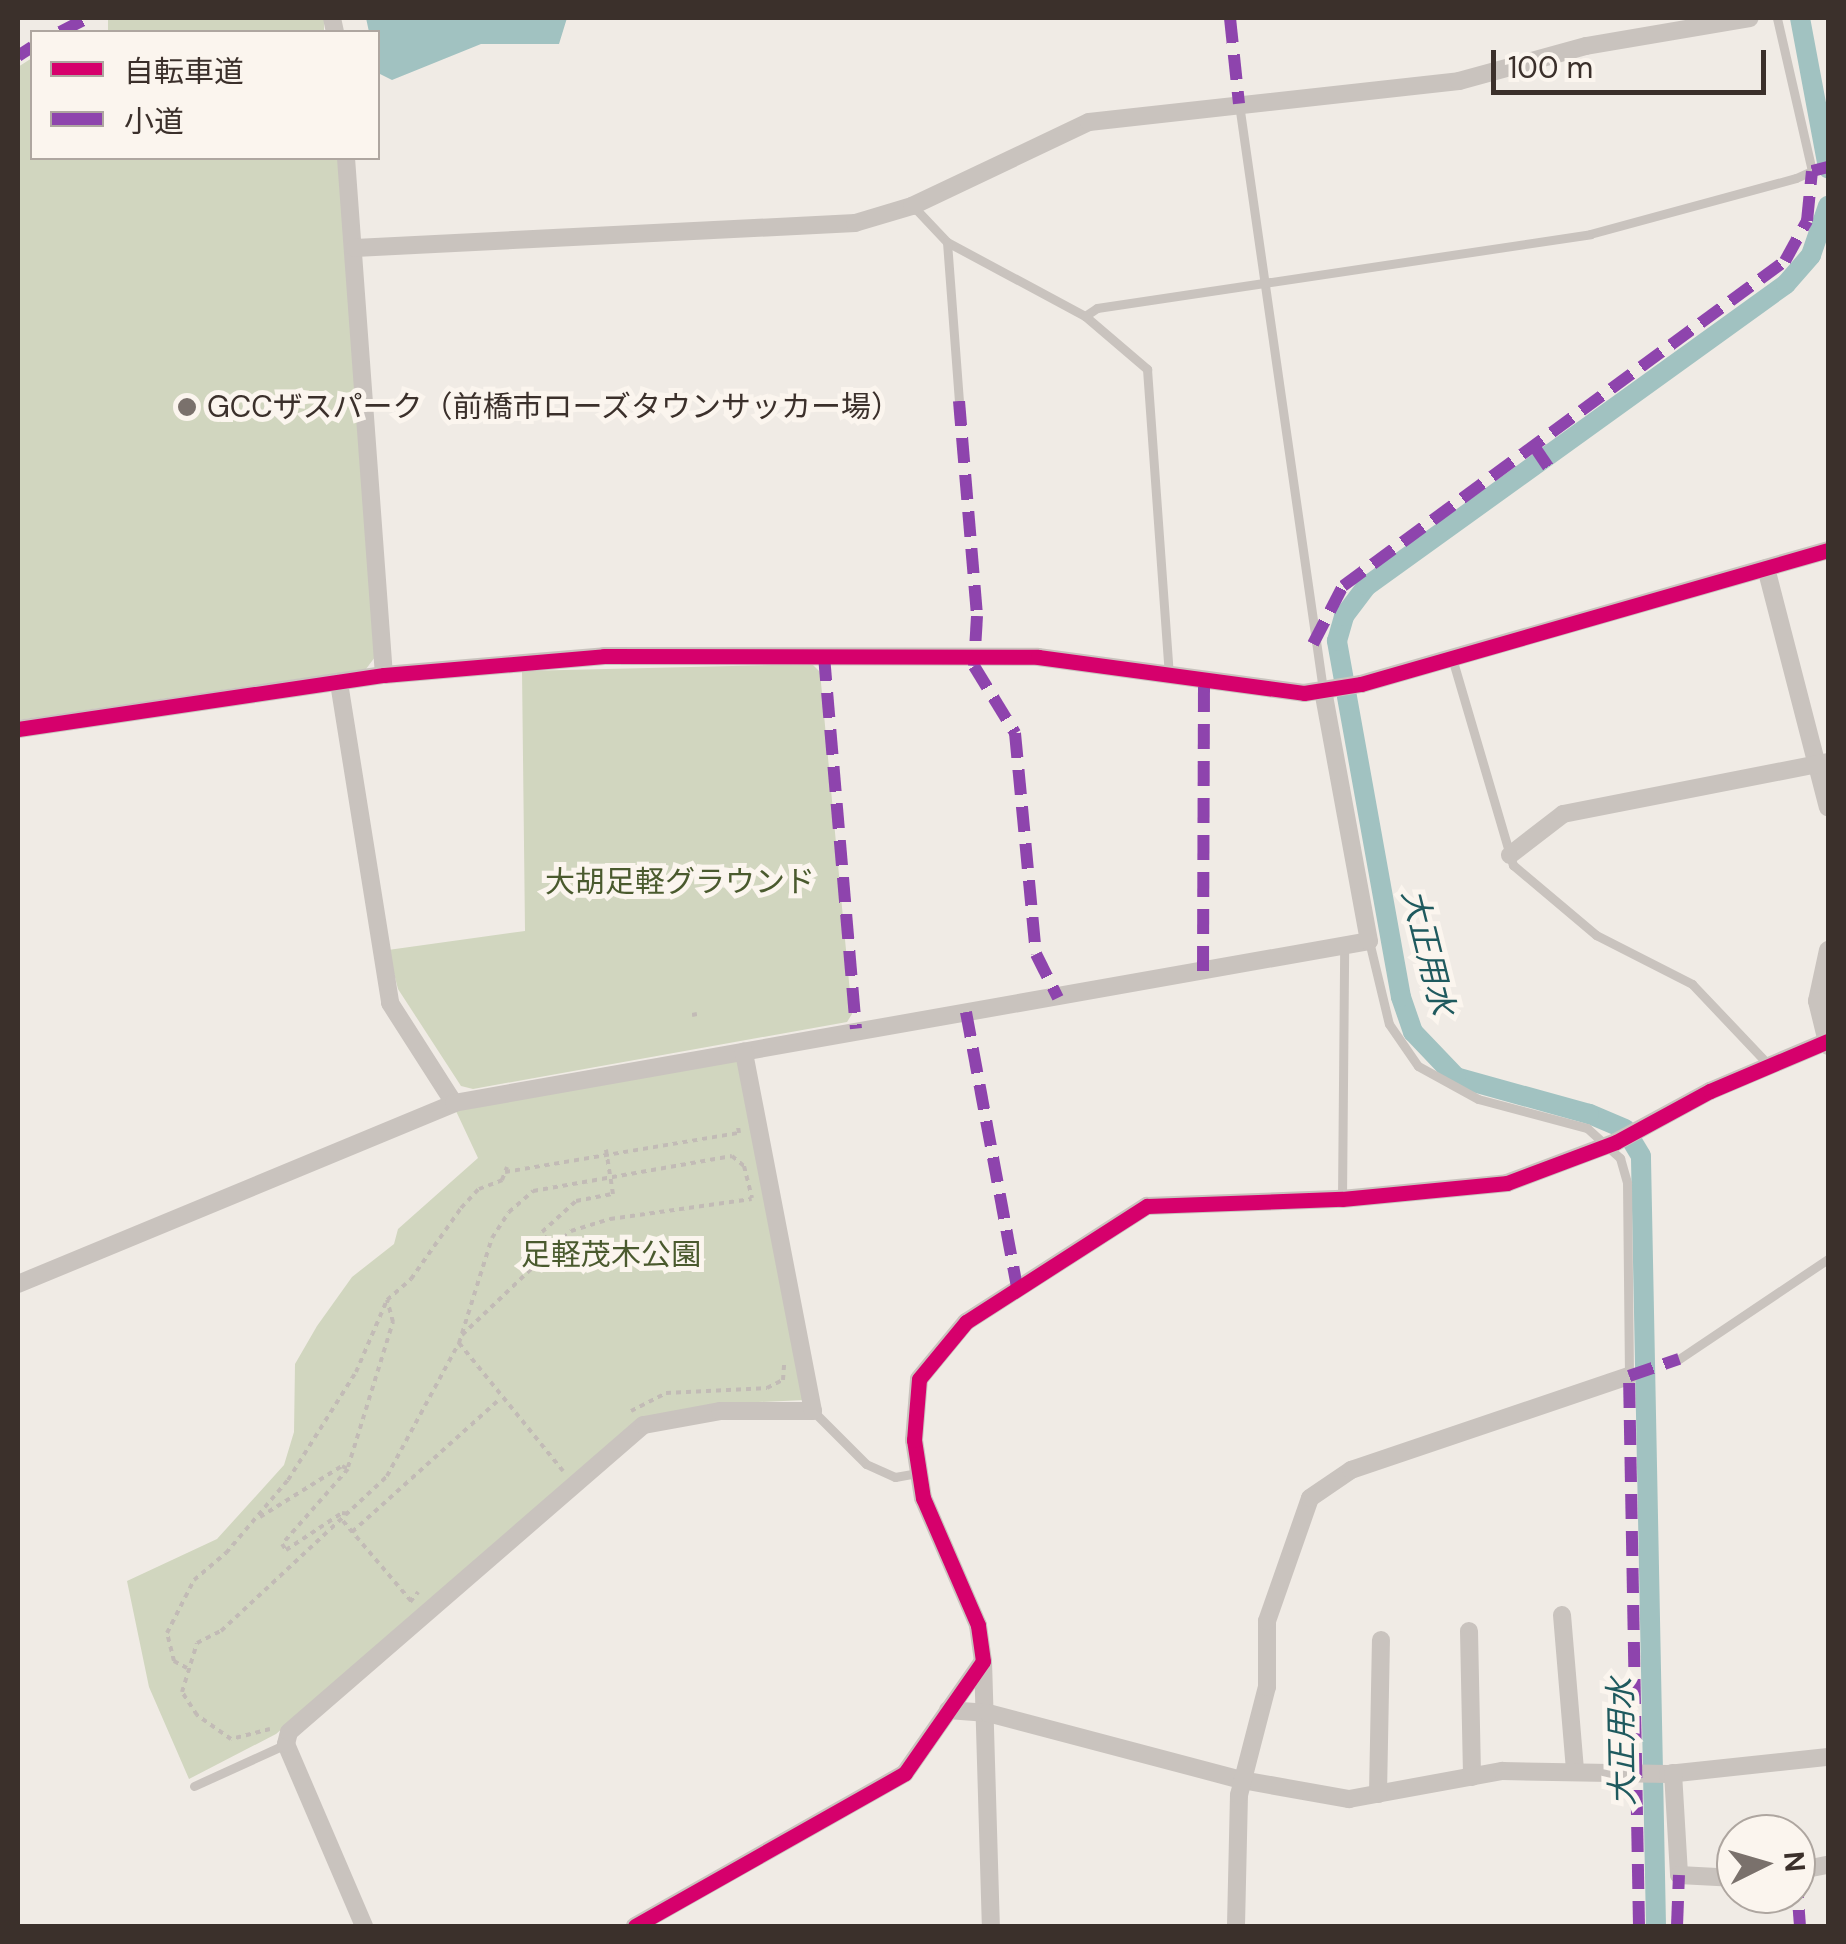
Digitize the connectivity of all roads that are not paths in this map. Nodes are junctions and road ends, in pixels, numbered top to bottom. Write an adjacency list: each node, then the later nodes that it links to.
1 (1750, 18): 3 (street)
2 (1777, 18): 8 (lane)
3 (1239, 104): 5 (street); 8 (lane)
4 (346, 160): 7 (street)
5 (912, 206): 6 (lane); 7 (street)
6 (947, 242): 9 (lane); 10 (lane)
7 (355, 248): 14 (street)
8 (1262, 284): 9 (lane); 17 (lane)
9 (1085, 316): 15 (lane)
10 (960, 401)
11 (1828, 550): 12 (street)
12 (1766, 568): 13 (street); 19 (street)
13 (1451, 655): 17 (street); 21 (lane)
14 (384, 675): 15 (street); 16 (street)
15 (1169, 677): 17 (street)
16 (340, 683): 18 (street); 28 (street)
17 (1326, 689): 22 (street)
18 (18, 729)
19 (1823, 764): 20 (street); 21 (street)
20 (1828, 807)
21 (1510, 855): 27 (lane)
22 (1369, 941): 23 (street); 29 (lane)
23 (1344, 948): 26 (street); 30 (lane)
24 (1828, 950): 25 (street)
25 (1828, 1043): 27 (street)
26 (744, 1052): 28 (street); 35 (street)
27 (1768, 1064): 29 (street)
28 (454, 1103): 32 (street)
29 (1613, 1144): 30 (street); 34 (lane)
30 (1342, 1199): 36 (street)
31 (1828, 1258): 33 (lane)
32 (18, 1284)
33 (1680, 1359)
34 (1630, 1376): 48 (street)
35 (813, 1410): 36 (lane); 43 (street)
36 (917, 1473): 40 (street)
37 (1562, 1615): 45 (street)
38 (1469, 1632): 47 (street)
39 (1381, 1640): 50 (street)
40 (983, 1661): 41 (street); 42 (street)
41 (948, 1710): 42 (street); 53 (street)
42 (988, 1713): 48 (street); 54 (street)
43 (286, 1744): 49 (lane); 52 (street)
44 (1828, 1756): 46 (street)
45 (1576, 1770): 46 (street); 47 (street)
46 (1670, 1773): 51 (street)
47 (1472, 1776): 50 (street)
48 (1242, 1780): 50 (street); 55 (street)
49 (194, 1786)
50 (1378, 1794)
51 (1716, 1877)
52 (364, 1926)
53 (635, 1926)
54 (991, 1926)
55 (1236, 1926)

